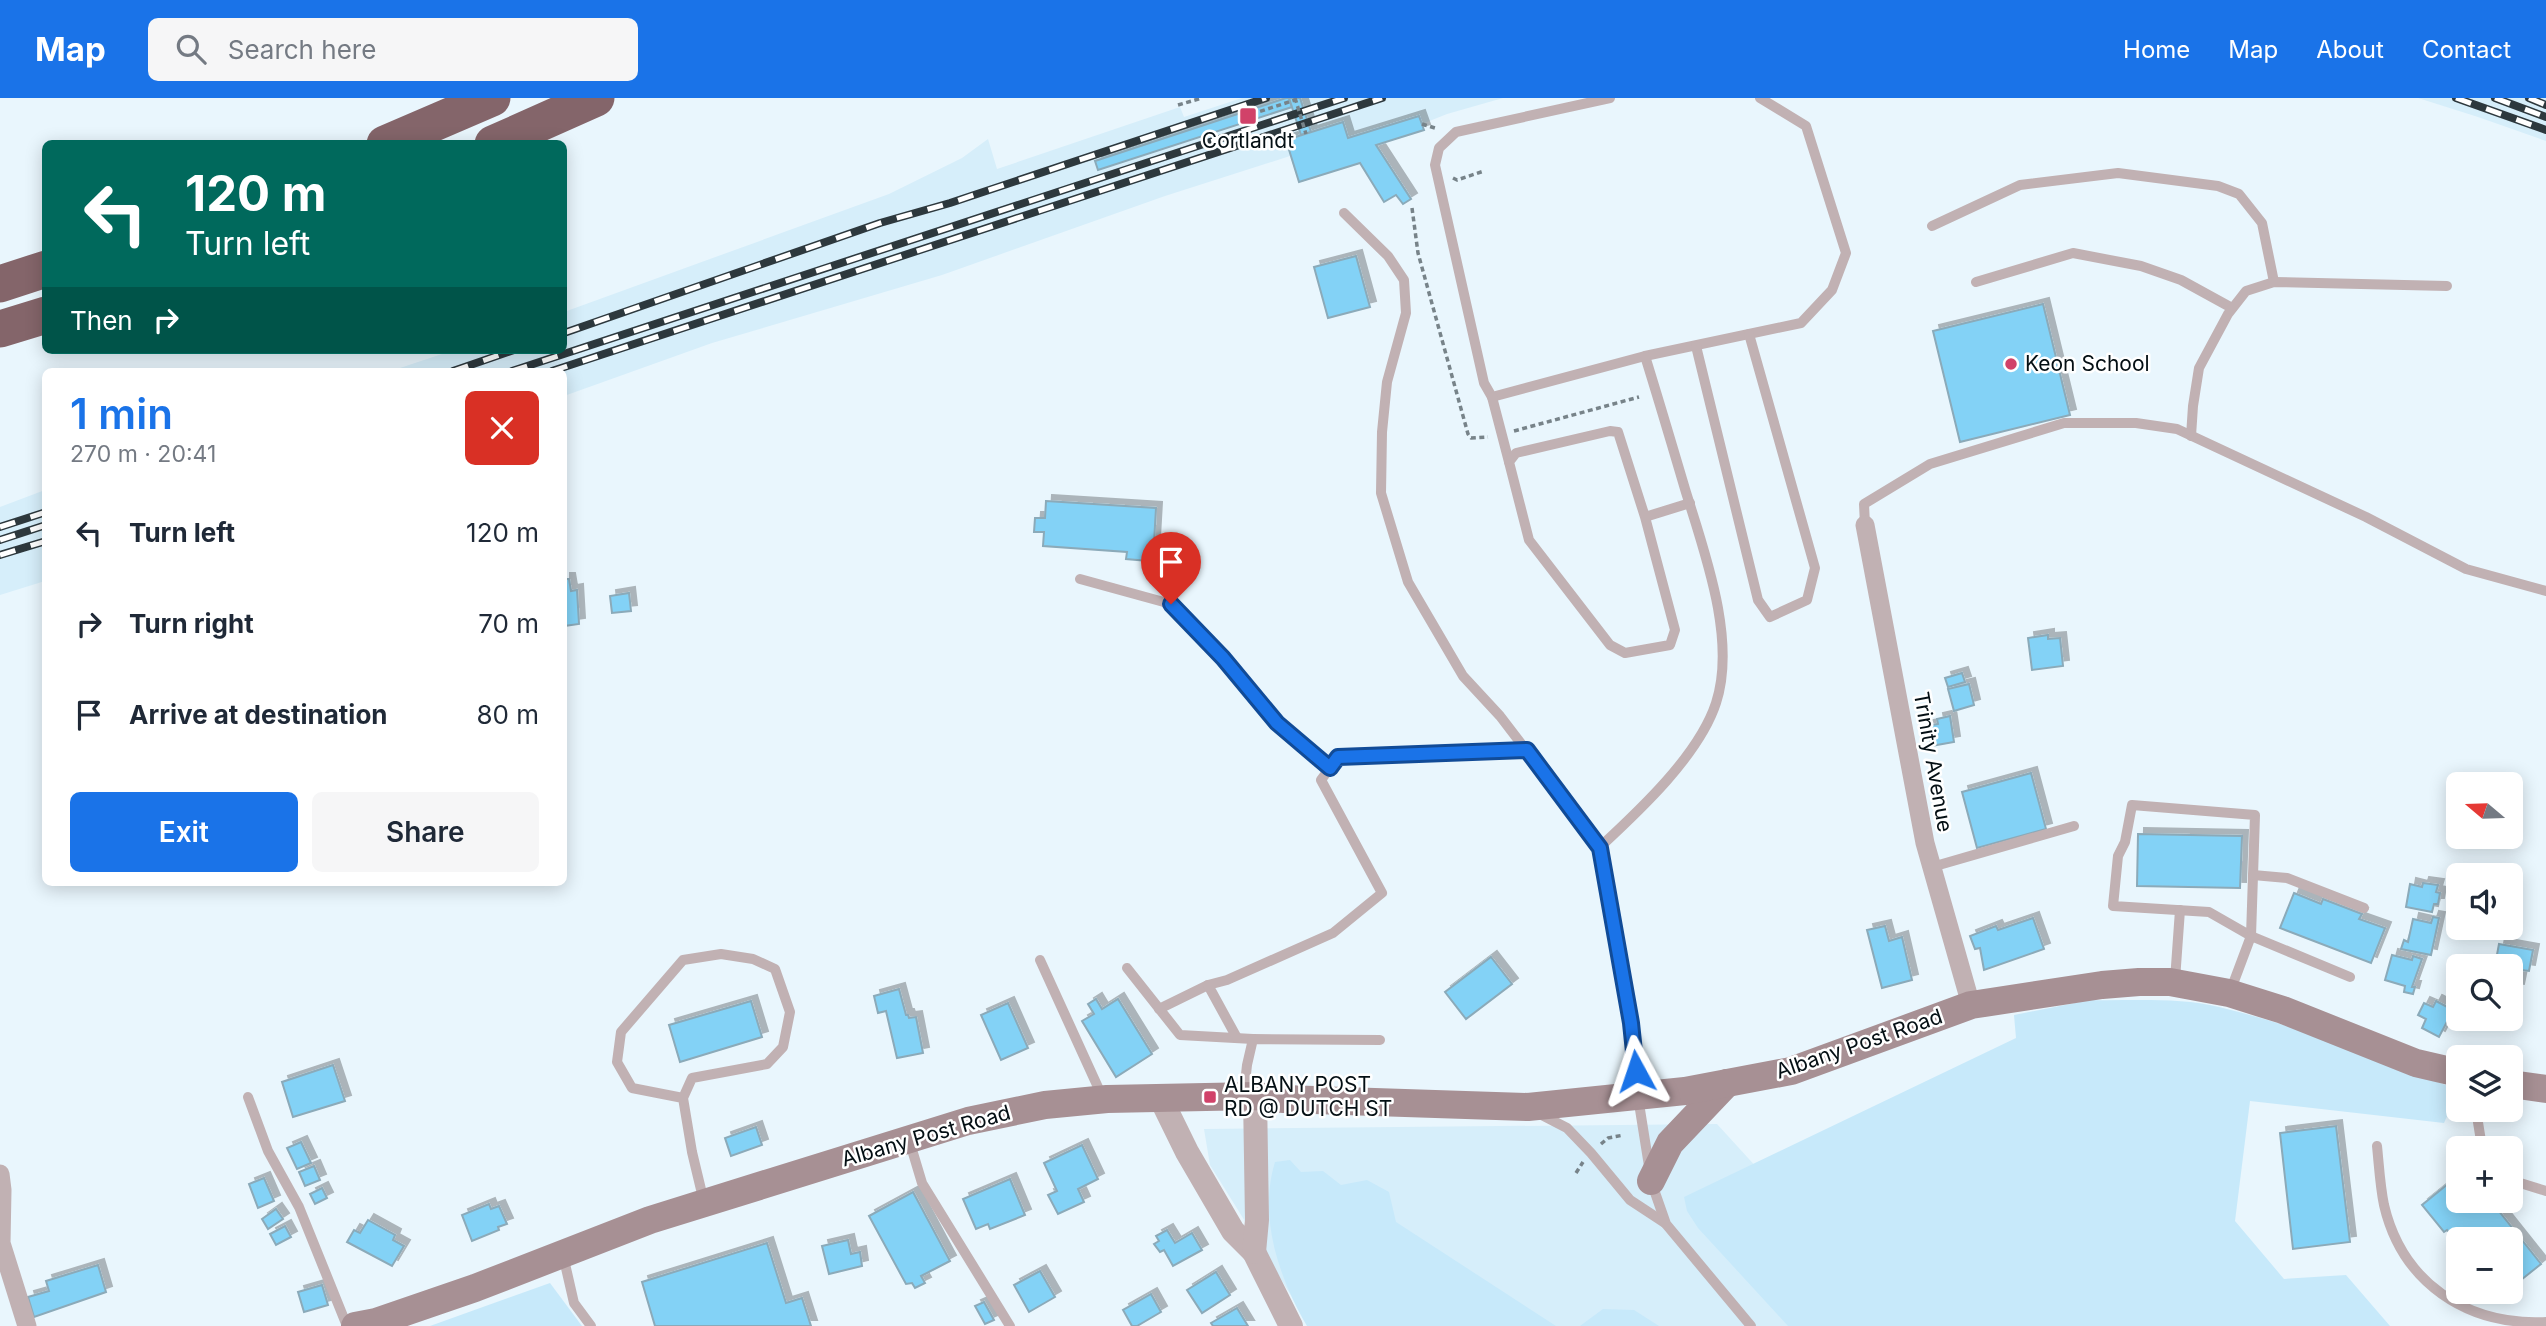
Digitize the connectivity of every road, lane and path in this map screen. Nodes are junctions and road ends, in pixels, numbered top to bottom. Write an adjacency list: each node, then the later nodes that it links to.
1 (492, 98): 12 (highway)
2 (596, 98): 13 (highway)
3 (1202, 98): 7 (path)
4 (1610, 98): 30 (lane)
5 (1760, 98): 27 (lane)
6 (1295, 99): 8 (path); 11 (path, bridge)
7 (1178, 106)
8 (1252, 114)
9 (1422, 124): 10 (path)
10 (1440, 130)
11 (1306, 134)
12 (394, 140)
13 (502, 140)
14 (1484, 170): 15 (path)
15 (1457, 180)
16 (1412, 208): 34 (path)
17 (1344, 213): 41 (lane)
18 (1932, 226): 21 (lane)
19 (42, 271): 22 (highway)
20 (1976, 282): 24 (lane)
21 (2274, 282): 23 (lane); 24 (lane)
22 (0, 284)
23 (2447, 286)
24 (2232, 308): 33 (lane)
25 (42, 316): 26 (highway)
26 (0, 329)
27 (1749, 334): 28 (lane); 28 (lane)
28 (1696, 346): 29 (lane)
29 (1645, 356): 30 (lane); 36 (lane)
30 (1492, 397): 35 (lane)
31 (1639, 397): 32 (path)
32 (1511, 431)
33 (2191, 436): 38 (lane); 40 (lane)
34 (1488, 437)
35 (1509, 462): 37 (lane); 37 (lane)
36 (1690, 503): 37 (lane); 44 (lane)
37 (1645, 517)
38 (1865, 524): 45 (street, Trinity Avenue)
39 (1080, 579): 42 (lane)
40 (2546, 591)
41 (1527, 750): 42 (lane); 44 (lane)
42 (1330, 768): 54 (lane)
43 (2074, 826): 45 (lane)
44 (1600, 848): 67 (lane)
45 (1931, 867): 56 (street, Trinity Avenue)
46 (2253, 875): 47 (lane); 48 (lane); 49 (lane)
47 (2364, 908)
48 (2180, 910): 49 (lane); 53 (lane)
49 (2251, 936): 52 (lane); 55 (lane)
50 (1040, 960): 70 (lane)
51 (1126, 968): 57 (lane)
52 (2350, 977)
53 (2175, 983): 55 (main road, Albany Post Road); 56 (main road, Albany Post Road)
54 (1208, 985): 57 (lane); 58 (lane)
55 (2230, 993): 61 (main road, Albany Post Road)
56 (1971, 1005): 62 (main road, Albany Post Road)
57 (1158, 1009): 58 (lane)
58 (1237, 1038): 59 (lane)
59 (1253, 1039): 60 (lane); 66 (lane)
60 (1380, 1040)
61 (2446, 1070)
62 (1727, 1083): 67 (main road, Albany Post Road); 77 (main road)
63 (2523, 1086): 64 (main road)
64 (2546, 1089)
65 (248, 1097): 86 (lane)
66 (1250, 1097): 69 (main road, Albany Post Road); 71 (main road, Albany Post Road); 82 (street)
67 (1638, 1097): 71 (main road, Albany Post Road); 77 (lane)
68 (682, 1098): 68 (lane); 80 (lane)
69 (1161, 1098): 70 (main road, Albany Post Road); 82 (street)
70 (1104, 1100): 73 (main road, Albany Post Road)
71 (1528, 1107): 81 (lane)
72 (1624, 1135): 74 (path)
73 (908, 1139): 80 (main road, Albany Post Road); 89 (lane)
74 (1598, 1146)
75 (2377, 1146): 84 (lane)
76 (0, 1174): 85 (street)
77 (1651, 1181): 81 (lane)
78 (2523, 1183): 79 (lane)
79 (2546, 1191)
80 (704, 1202): 83 (main road, Albany Post Road)
81 (1665, 1224): 91 (lane)
82 (1254, 1252): 90 (street)
83 (563, 1254): 87 (main road, Albany Post Road); 88 (lane)
84 (2546, 1322)
85 (27, 1326)
86 (347, 1326)
87 (355, 1326)
88 (591, 1326)
89 (1010, 1326)
90 (1291, 1326)
91 (1751, 1326)

